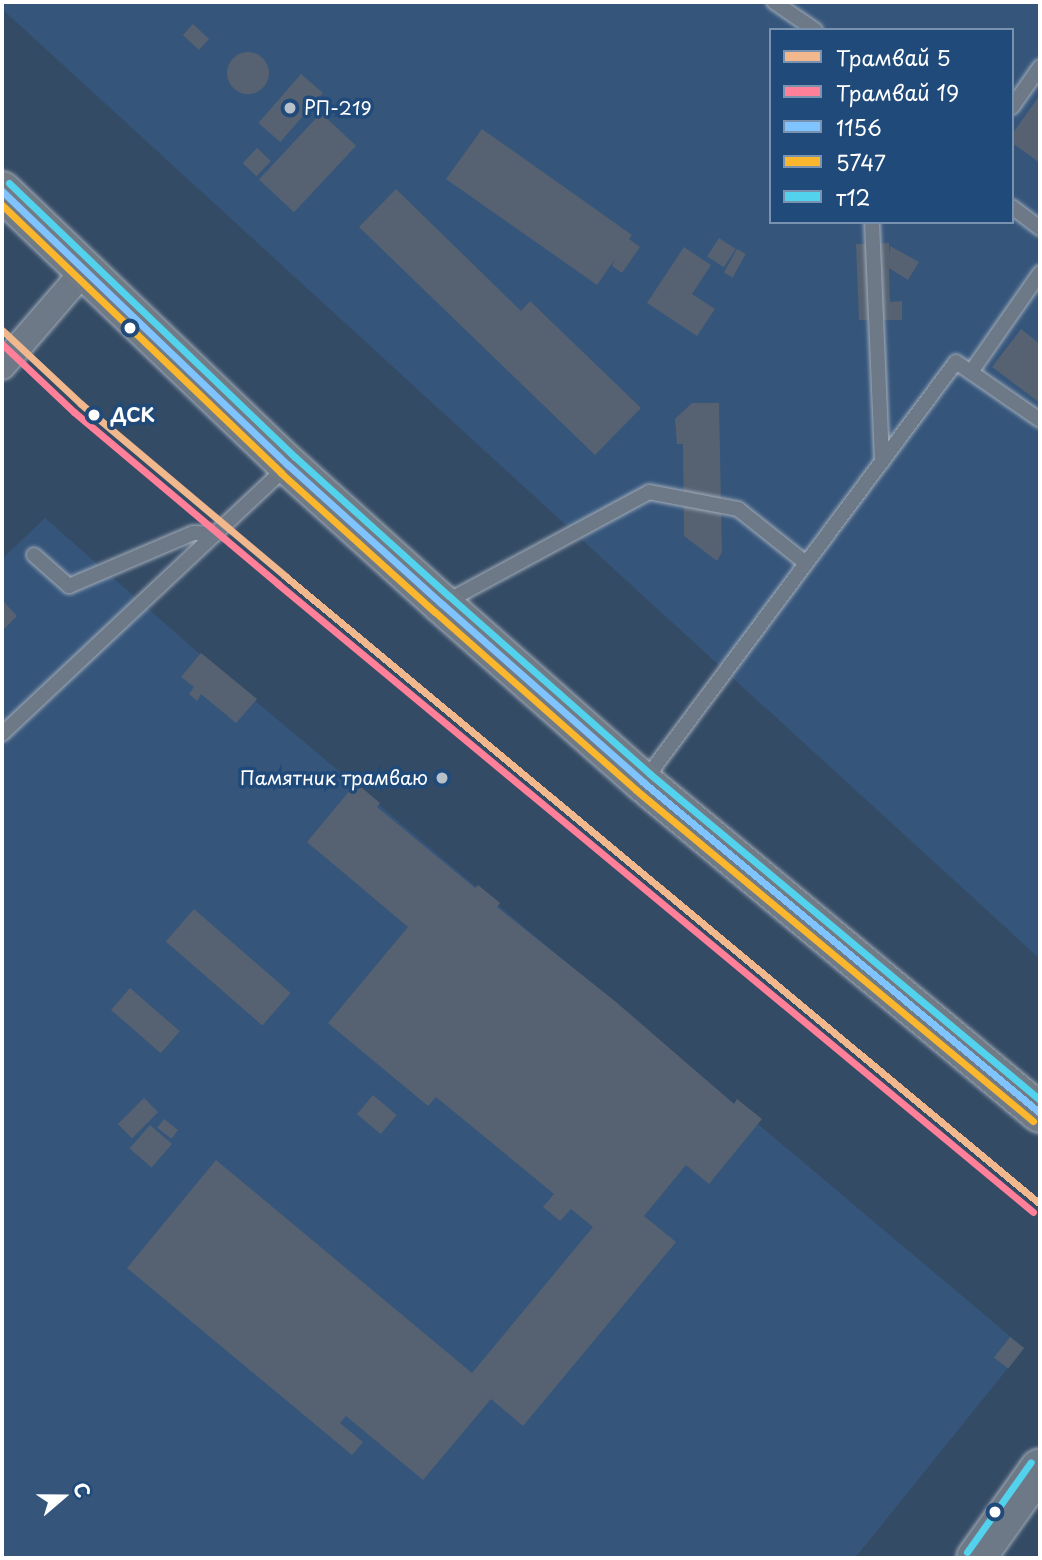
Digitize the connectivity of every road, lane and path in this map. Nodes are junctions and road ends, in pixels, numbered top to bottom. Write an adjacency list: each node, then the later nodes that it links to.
1 (774, 2): 2 (lane)
2 (812, 28)
3 (1040, 67): 4 (lane)
4 (1014, 104)
5 (2, 191): 9 (main road)
6 (1014, 208): 8 (lane)
7 (872, 224): 14 (lane)
8 (1040, 228)
9 (84, 271): 11 (street); 15 (main road)
10 (1040, 273): 12 (lane)
11 (2, 366)
12 (971, 372): 13 (lane); 14 (lane)
13 (1040, 420)
14 (882, 462): 18 (lane)
15 (288, 465): 16 (lane); 19 (main road)
16 (216, 534): 17 (lane); 20 (lane)
17 (34, 555)
18 (806, 563): 19 (lane); 21 (lane)
19 (442, 604): 21 (main road)
20 (2, 734)
21 (643, 782): 22 (main road)
22 (1040, 1113)
23 (1040, 1468): 24 (street)
24 (976, 1558)

